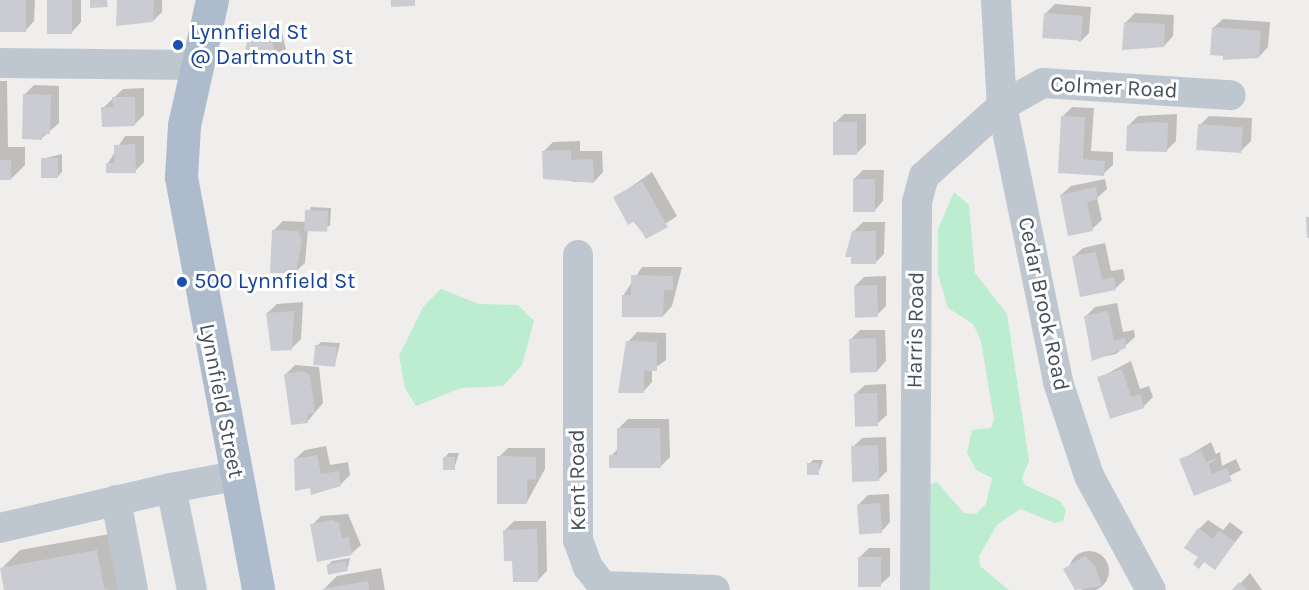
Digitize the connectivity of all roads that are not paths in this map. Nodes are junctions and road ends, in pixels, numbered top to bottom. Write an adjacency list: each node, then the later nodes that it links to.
1 (212, 0): 4 (main road, Lynnfield Street)
2 (996, 0): 6 (street, Cedar Brook Road)
3 (0, 63): 4 (street)
4 (195, 65): 8 (main road, Lynnfield Street)
5 (1231, 95): 6 (street, Colmer Road)
6 (1002, 106): 16 (street, Harris Road); 17 (street, Cedar Brook Road)
7 (578, 255): 15 (street, Kent Road)
8 (236, 476): 9 (street); 14 (main road, Lynnfield Street)
9 (171, 488): 10 (street); 13 (street)
10 (116, 500): 11 (street); 12 (street)
11 (0, 528)
12 (134, 590)
13 (192, 590)
14 (258, 590)
15 (715, 590)
16 (915, 590)
17 (1151, 590)

